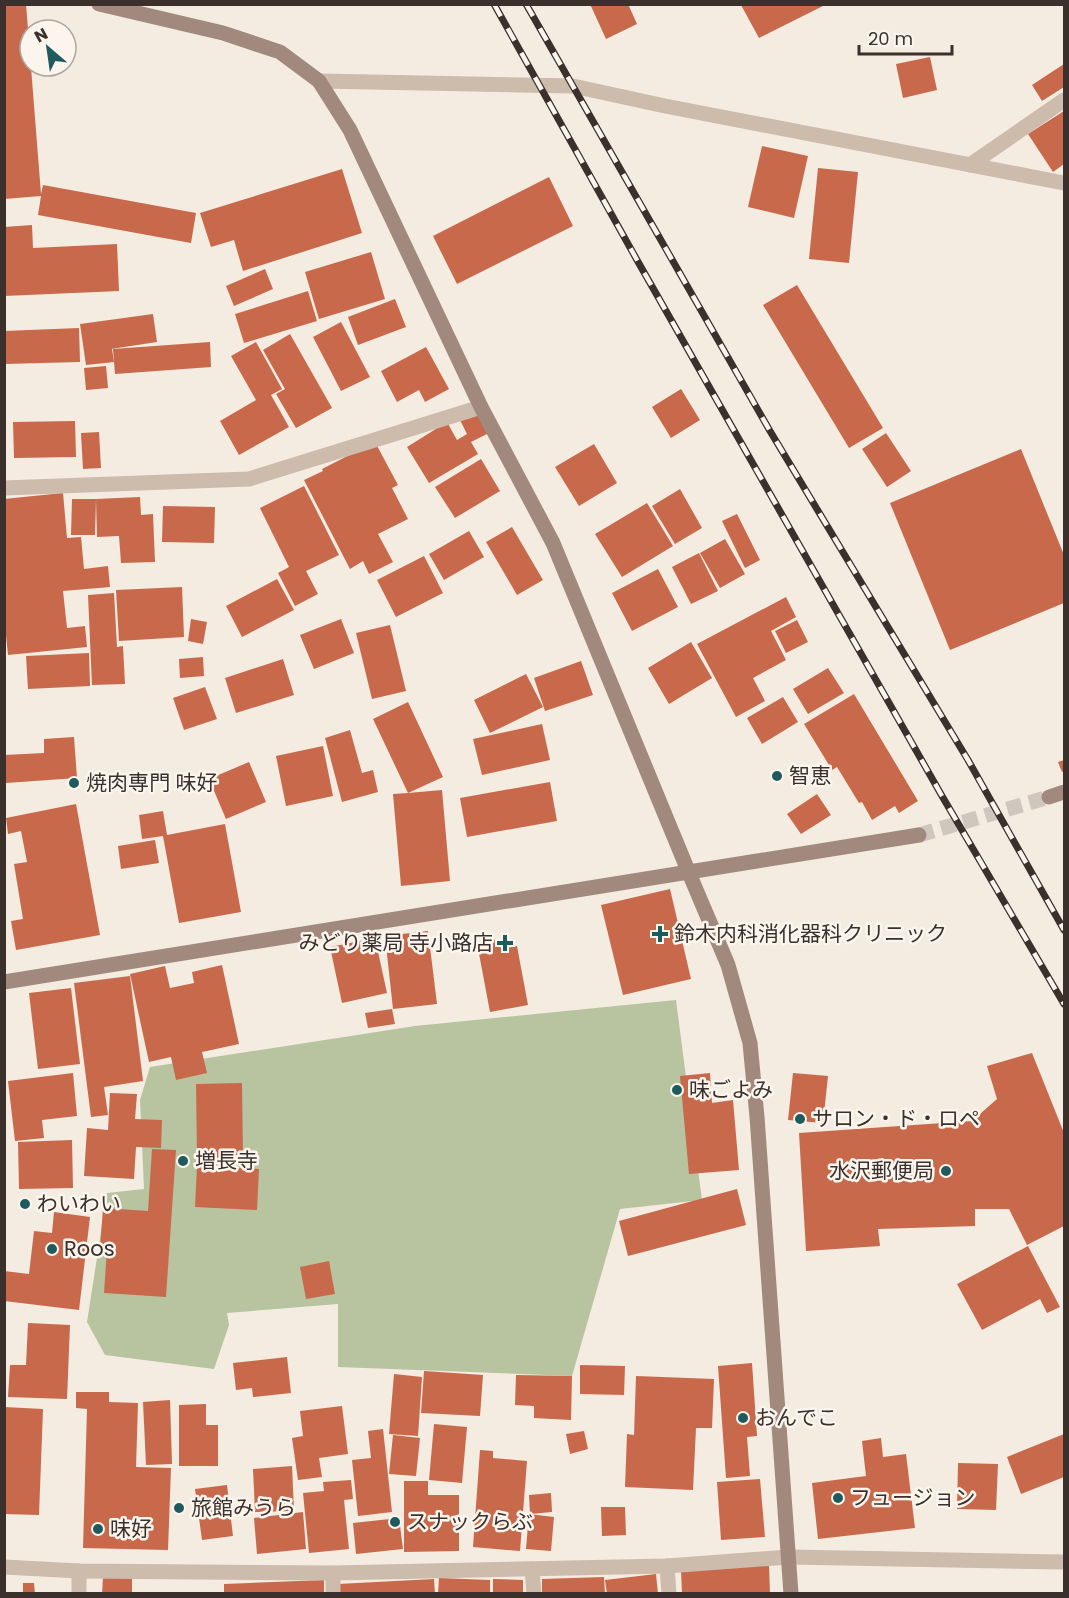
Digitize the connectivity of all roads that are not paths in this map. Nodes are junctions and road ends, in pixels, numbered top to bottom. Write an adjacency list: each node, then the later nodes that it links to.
1 (99, 4): 2 (street)
2 (319, 81): 4 (street); 6 (street)
3 (1065, 100): 4 (street)
4 (970, 165): 5 (street)
5 (1065, 183)
6 (480, 407): 7 (street); 11 (street)
7 (4, 488)
8 (1065, 792): 9 (street)
9 (1049, 797)
10 (919, 835): 11 (street)
11 (688, 873): 12 (street); 13 (street)
12 (4, 982)
13 (789, 1557): 14 (street); 15 (street); 24 (street)
14 (1065, 1562)
15 (667, 1566): 17 (street); 23 (street)
16 (4, 1567): 18 (street)
17 (532, 1569): 19 (street); 22 (street)
18 (79, 1570): 19 (street); 20 (street)
19 (333, 1574): 21 (street)
20 (79, 1593)
21 (333, 1593)
22 (534, 1593)
23 (669, 1593)
24 (791, 1593)

